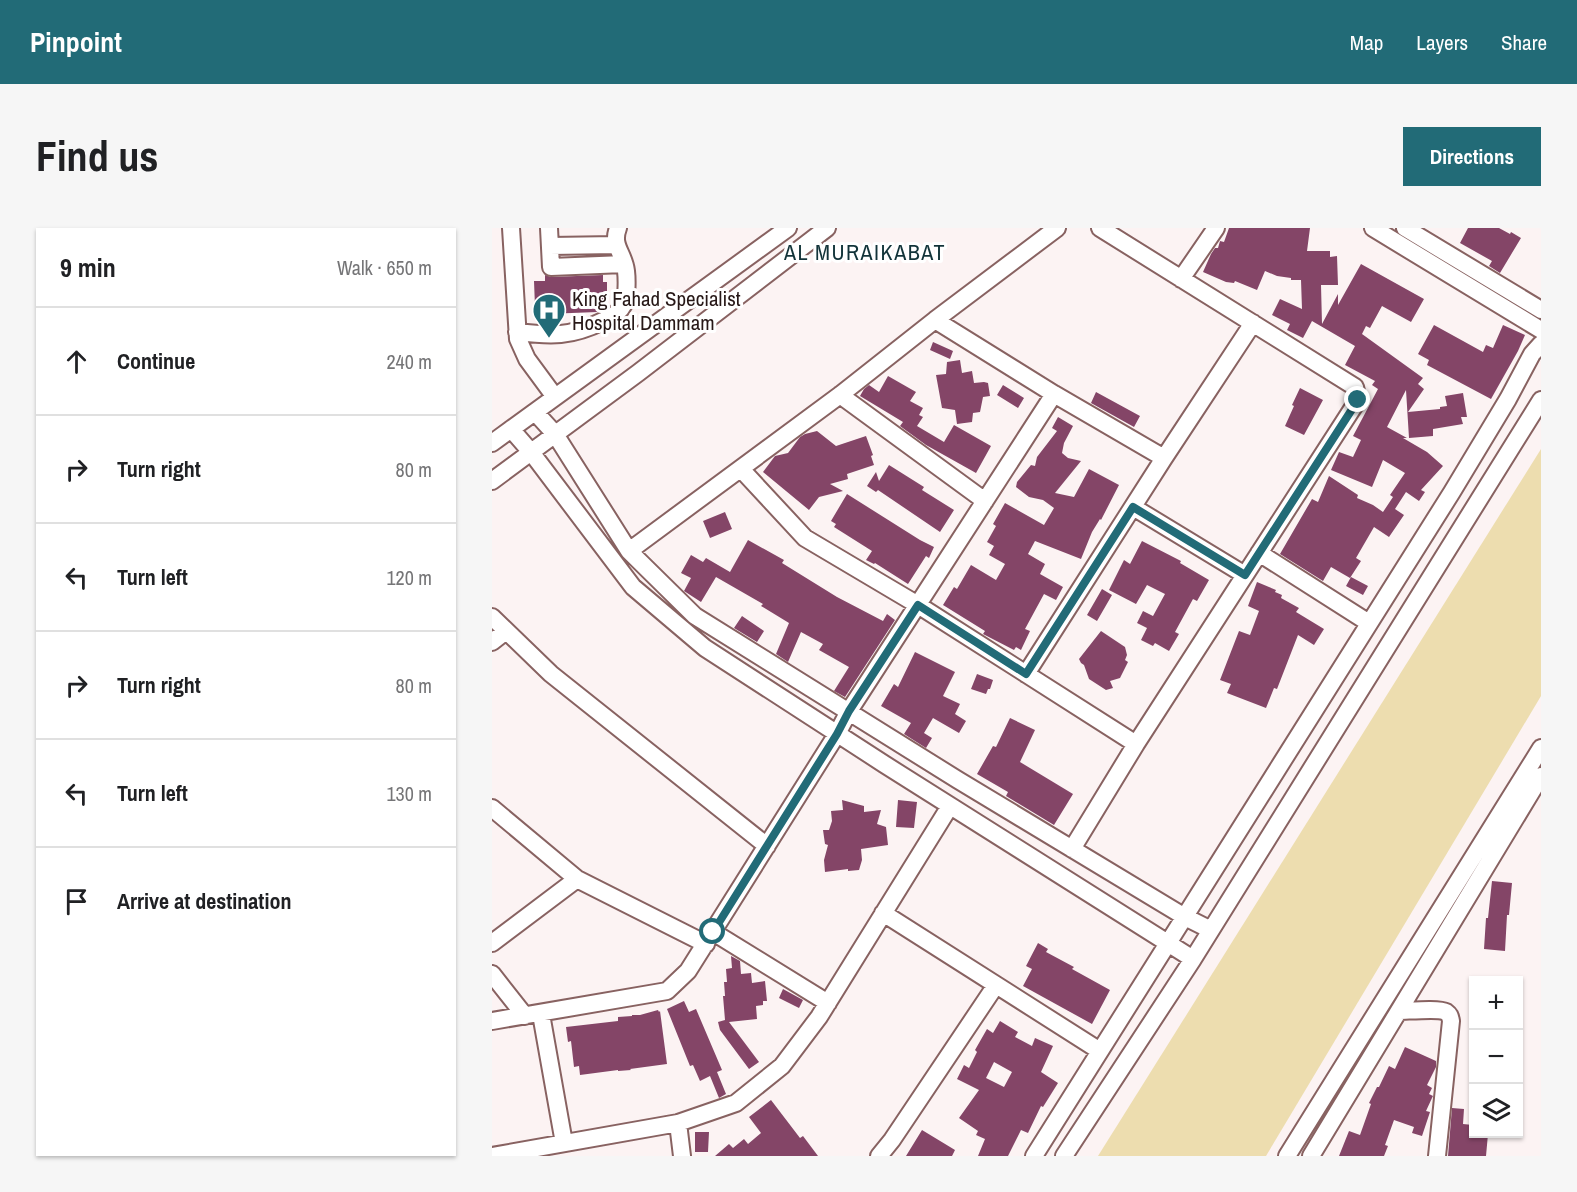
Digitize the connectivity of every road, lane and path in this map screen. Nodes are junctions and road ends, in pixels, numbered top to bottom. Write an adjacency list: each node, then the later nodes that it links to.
1 (511, 228): 19 (street)
2 (549, 228): 12 (street)
3 (618, 228): 11 (street)
4 (827, 228): 27 (street)
5 (1057, 228): 16 (street)
6 (1100, 228): 14 (street)
7 (1216, 228): 14 (street)
8 (1373, 228): 18 (street)
9 (1405, 228): 15 (street)
10 (785, 229): 23 (street)
11 (616, 245): 12 (street); 13 (street)
12 (550, 246): 13 (street)
13 (624, 264): 19 (street)
14 (1181, 279): 17 (street)
15 (1541, 310)
16 (935, 320): 21 (street); 22 (street)
17 (1253, 323): 30 (street); 36 (street)
18 (1541, 330)
19 (517, 332): 23 (street)
20 (1541, 344): 40 (street)
21 (1054, 394): 30 (street); 33 (street)
22 (840, 395): 31 (street); 33 (street)
23 (555, 397): 25 (street)
24 (1541, 400): 56 (street)
25 (535, 412): 26 (street); 27 (street)
26 (511, 429): 28 (street); 29 (street)
27 (555, 434): 29 (street); 35 (street)
28 (492, 443)
29 (531, 452): 32 (street); 45 (street)
30 (1164, 458): 34 (street)
31 (741, 469): 35 (street); 38 (street)
32 (492, 481)
33 (985, 501): 38 (street)
34 (1133, 507): 37 (street); 43 (street)
35 (629, 551): 44 (street)
36 (1260, 553): 37 (street); 40 (street)
37 (1245, 575): 46 (street)
38 (918, 605): 43 (street); 44 (street)
39 (492, 617): 41 (street)
40 (1369, 623): 55 (street)
41 (506, 631): 42 (street); 51 (street)
42 (492, 642)
43 (1026, 674): 46 (street)
44 (849, 711): 45 (street); 52 (street)
45 (837, 734): 49 (street); 51 (street)
46 (1136, 744): 52 (street)
47 (1541, 749): 75 (street)
48 (1541, 776): 64 (street)
49 (950, 806): 54 (street); 59 (street)
50 (492, 808): 53 (street)
51 (767, 846): 57 (street)
52 (1072, 849): 55 (street)
53 (577, 879): 57 (street); 58 (street)
54 (884, 914): 62 (street); 63 (street)
55 (1185, 917): 56 (street); 59 (street)
56 (1211, 930): 60 (street)
57 (709, 938): 63 (street); 65 (street)
58 (492, 943)
59 (1168, 943): 60 (street); 67 (street)
60 (1193, 959): 74 (street)
61 (492, 974): 65 (street)
62 (996, 985): 67 (street); 72 (street)
63 (828, 1003): 68 (street)
64 (1399, 1011): 76 (street); 77 (street)
65 (533, 1015): 66 (street); 69 (street)
66 (492, 1021)
67 (1100, 1051): 73 (street)
68 (678, 1123): 69 (street); 71 (street)
69 (564, 1143): 70 (street)
70 (492, 1156)
71 (682, 1156)
72 (879, 1156)
73 (1034, 1156)
74 (1064, 1156)
75 (1287, 1156)
76 (1311, 1156)
77 (1437, 1156)

